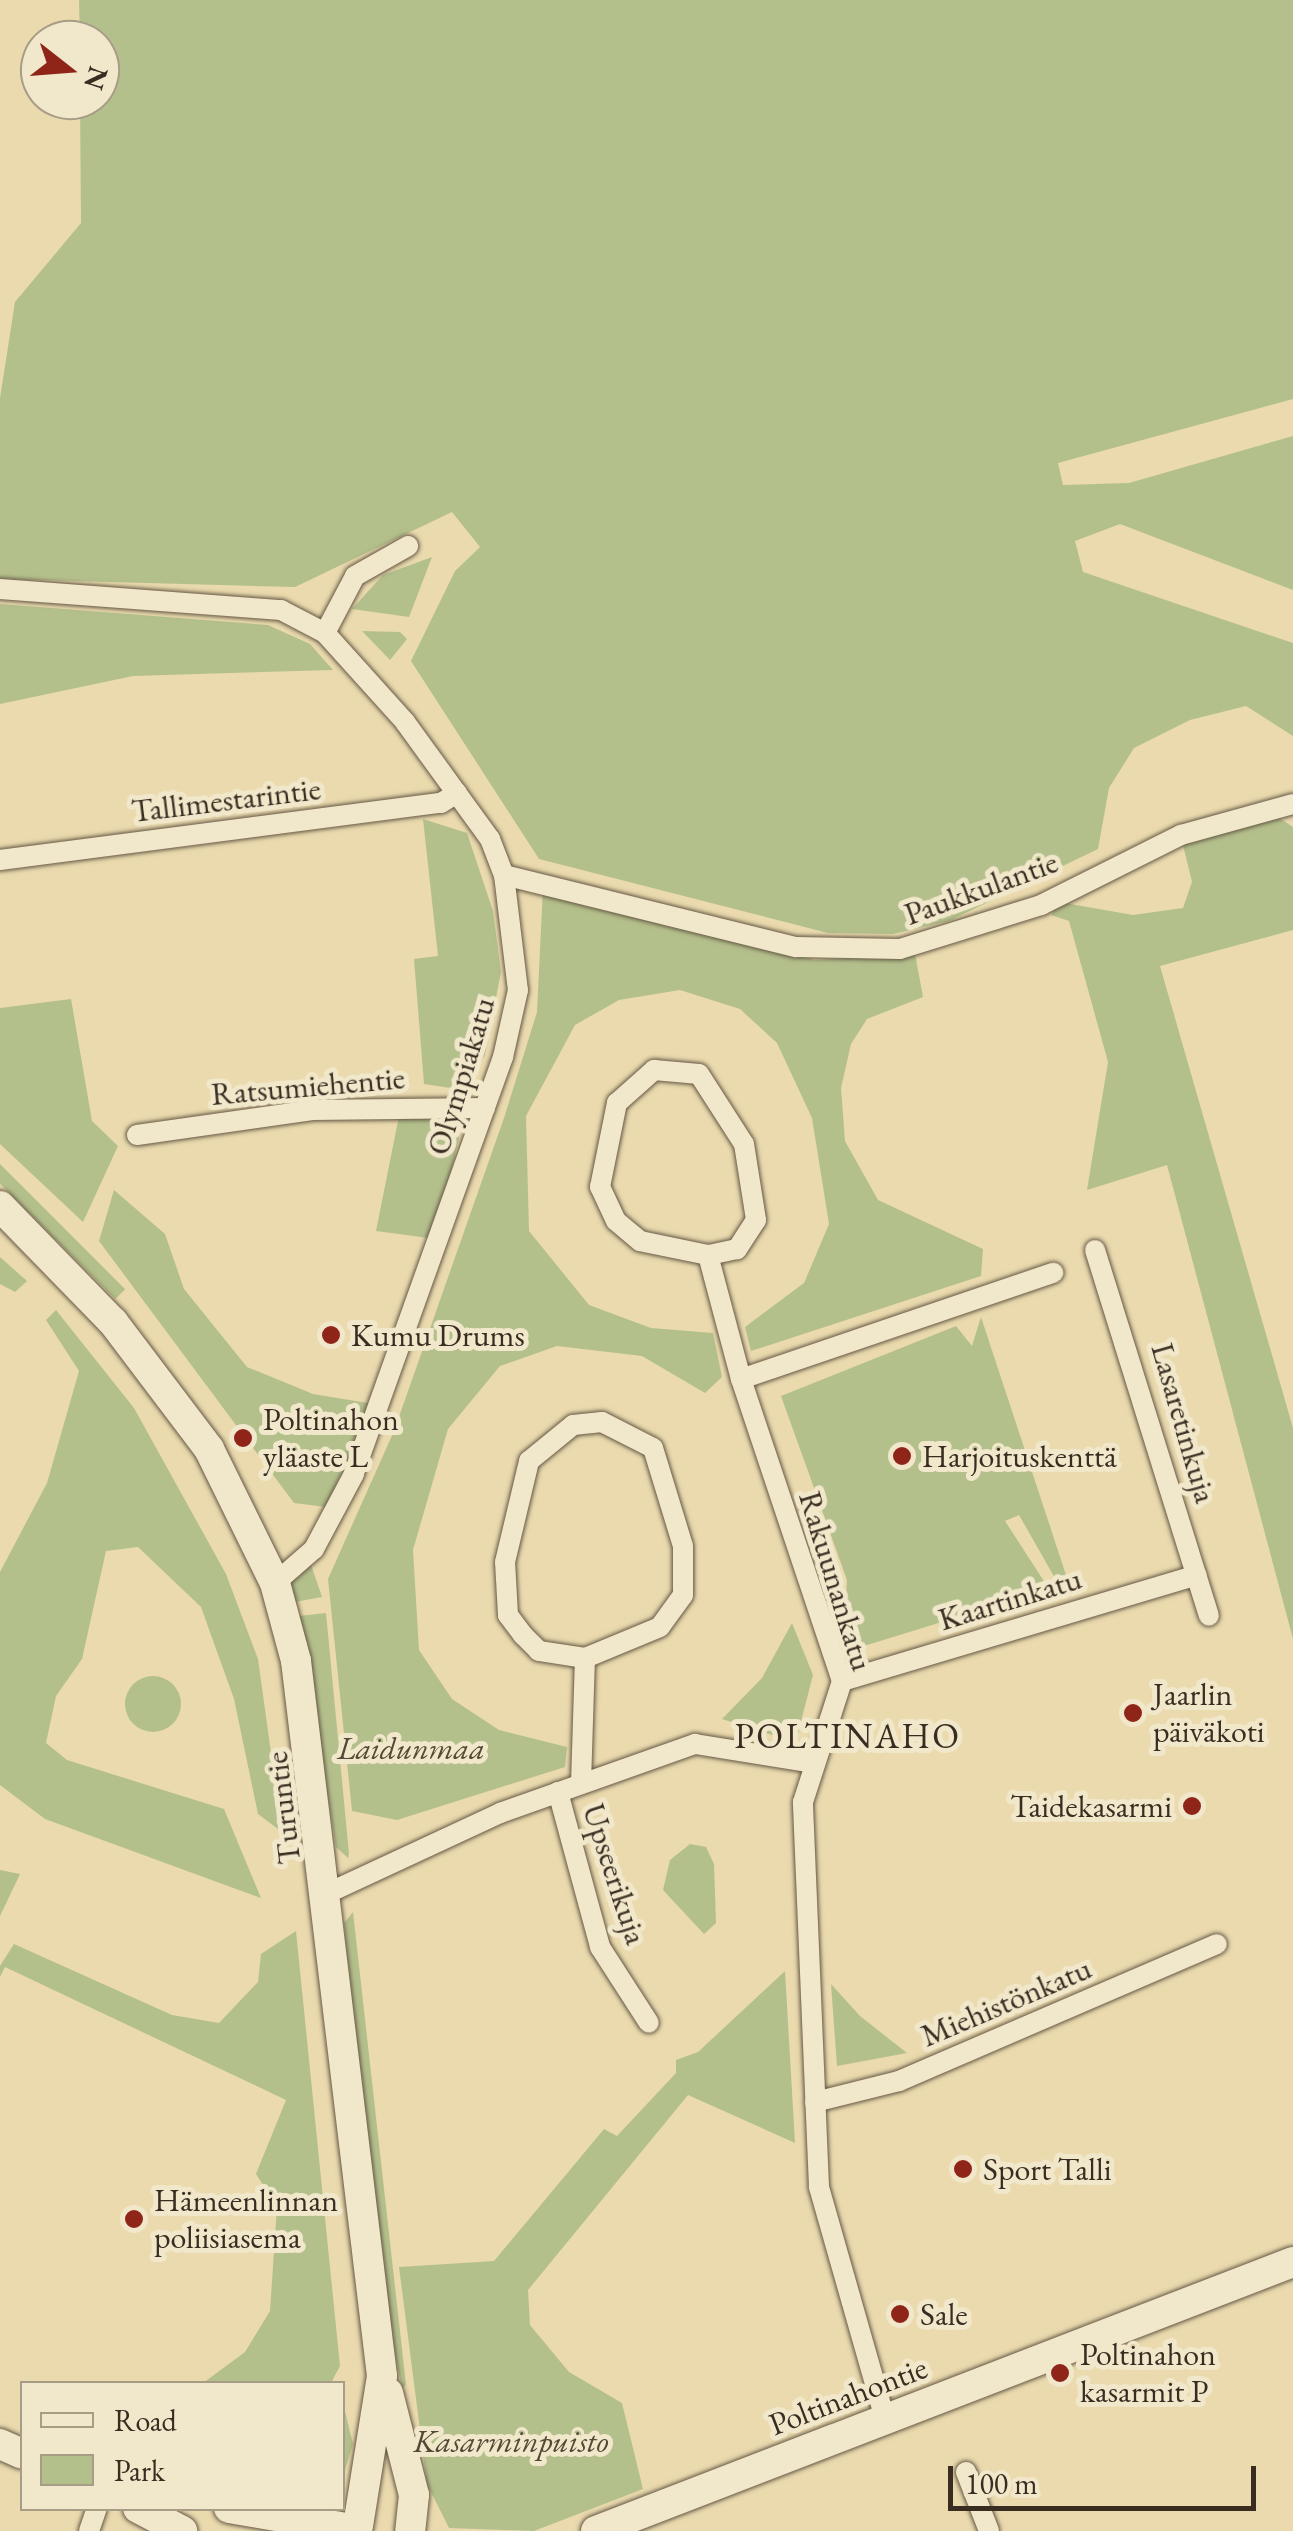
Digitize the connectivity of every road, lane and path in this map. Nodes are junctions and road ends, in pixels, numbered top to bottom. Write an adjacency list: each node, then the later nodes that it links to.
1 (408, 546): 3 (street)
2 (0, 589): 3 (street, Olympiakatu)
3 (325, 633): 4 (street, Olympiakatu)
4 (457, 793): 6 (street, Tallimestarintie); 7 (street, Olympiakatu)
5 (1293, 804): 7 (street, Paukkulantie)
6 (0, 860)
7 (504, 875): 8 (street, Olympiakatu)
8 (485, 1108): 9 (street, Ratsumiehentie); 16 (street, Olympiakatu)
9 (137, 1135)
10 (0, 1206): 16 (main road, Turuntie)
11 (1095, 1250): 15 (street, Lasaretinkuja)
12 (708, 1255): 12 (street); 14 (street, Rakuunankatu)
13 (1053, 1273): 14 (street)
14 (741, 1379): 19 (street, Rakuunankatu)
15 (1197, 1575): 17 (street, Lasaretinkuja); 19 (street, Kaartinkatu)
16 (275, 1583): 23 (main road, Turuntie)
17 (1209, 1616)
18 (585, 1658): 18 (street); 21 (street)
19 (842, 1681): 20 (street, Rakuunankatu)
20 (814, 1764): 21 (street); 26 (street, Rakuunankatu)
21 (581, 1784): 22 (street)
22 (558, 1792): 23 (street); 25 (street, Upseerikuja)
23 (328, 1893): 28 (main road, Turuntie)
24 (1217, 1944): 26 (street, Miehistönkatu)
25 (649, 2023)
26 (815, 2102): 29 (street, Rakuunankatu)
27 (1293, 2262): 29 (main road, Poltinahontie)
28 (382, 2376): 34 (main road, Turuntie); 37 (main road, Turuntie)
29 (886, 2419): 33 (main road, Poltinahontie)
30 (966, 2472): 38 (street)
31 (144, 2511): 35 (main road)
32 (247, 2511): 34 (main road)
33 (613, 2528)
34 (353, 2529): 36 (main road)
35 (182, 2531)
36 (402, 2531)
37 (410, 2531)
38 (989, 2531)

